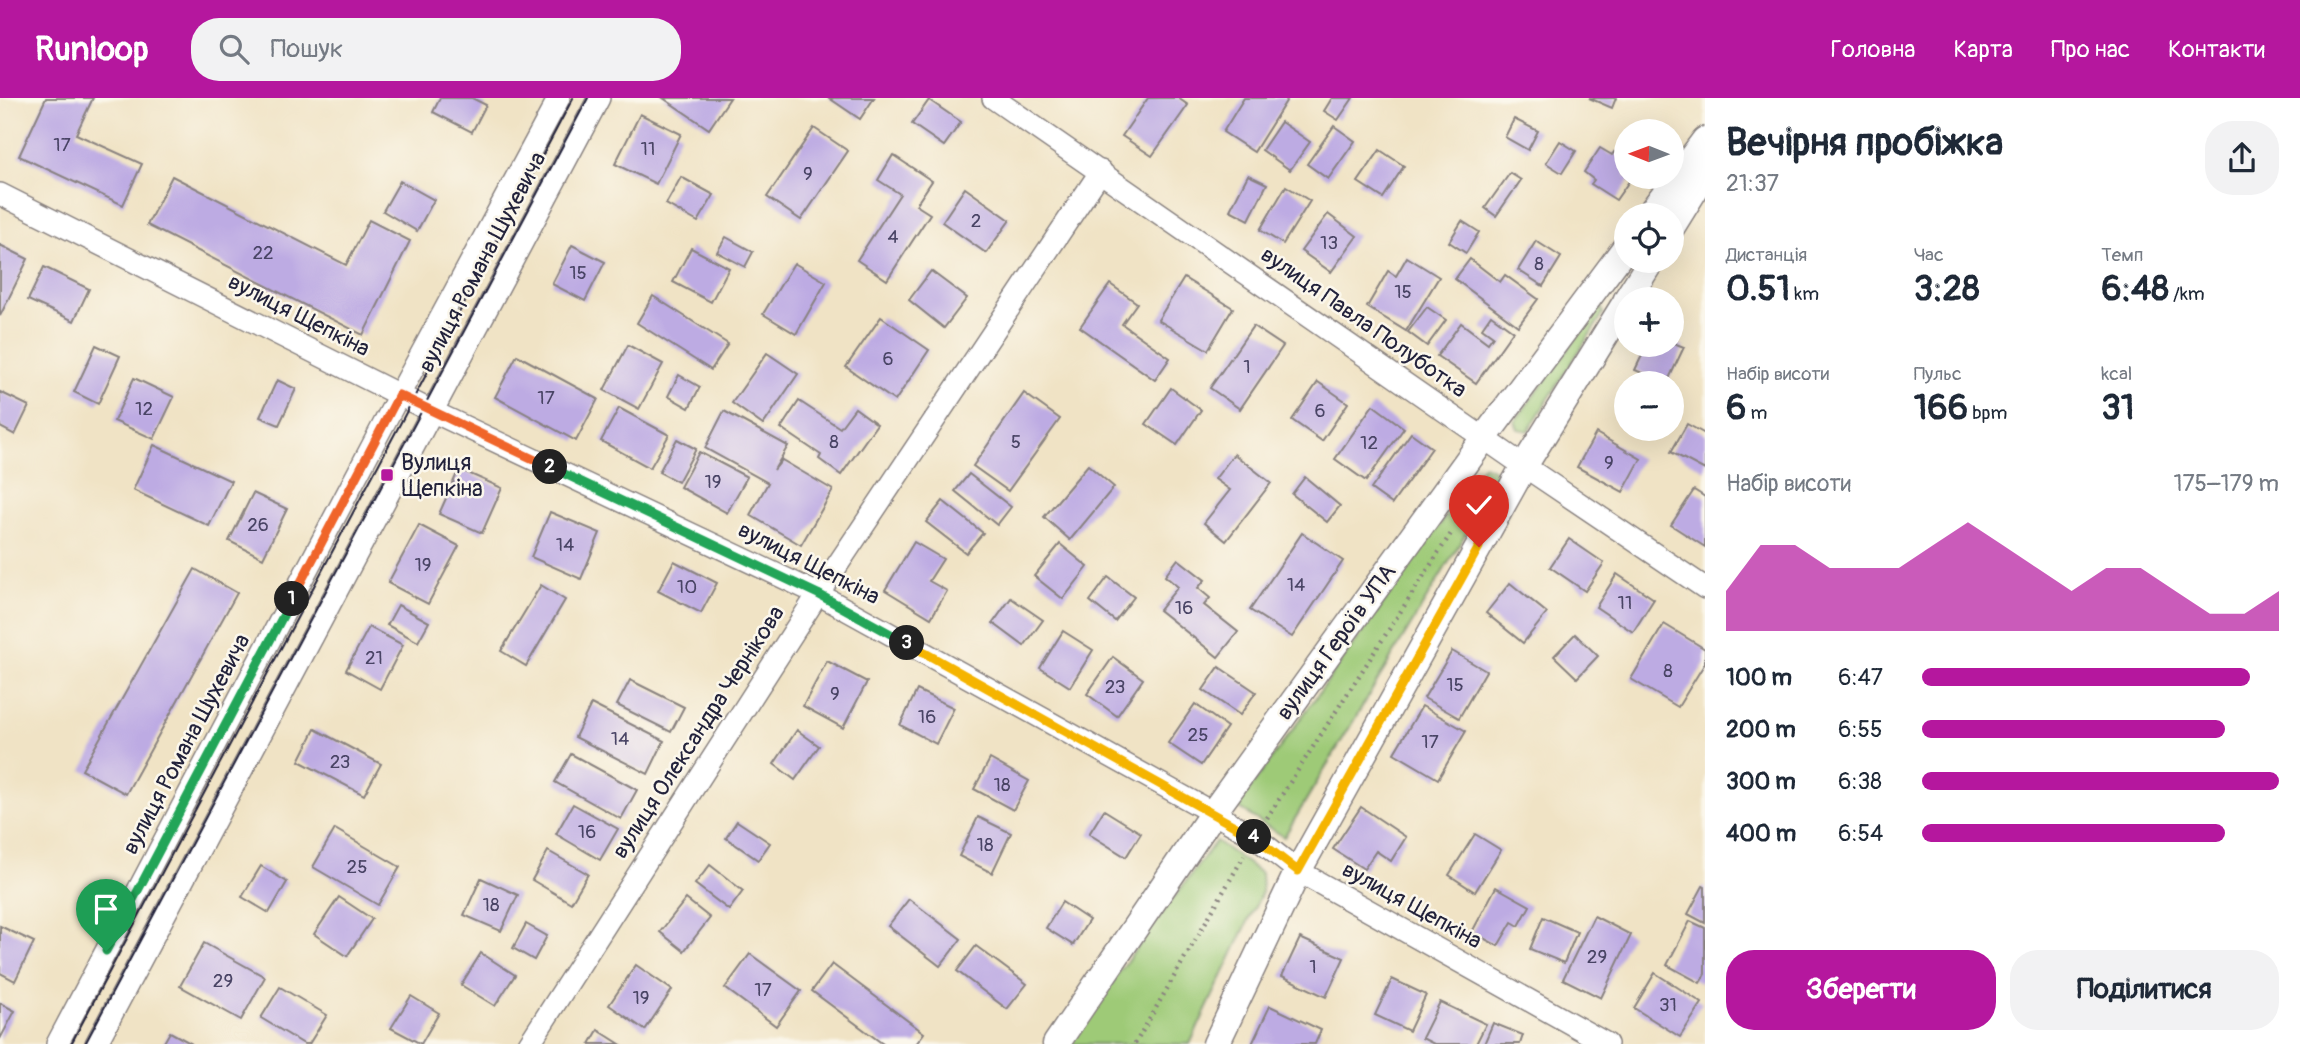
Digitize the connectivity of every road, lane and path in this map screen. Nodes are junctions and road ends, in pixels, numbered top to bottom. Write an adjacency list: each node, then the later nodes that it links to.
1 (559, 98): 12 (street, вулиця Романа Шухевича)
2 (599, 98): 13 (street, вулиця Романа Шухевича)
3 (993, 98): 5 (street, вулиця Павла Полуботка)
4 (1705, 140): 8 (street)
5 (1101, 171): 14 (street, вулиця Павла Полуботка); 18 (street, вулиця Олександра Чернікова)
6 (1705, 173): 9 (street)
7 (0, 194): 12 (street, вулиця Щепкіна)
8 (1658, 203)
9 (1684, 207)
10 (1614, 263): 14 (street, вулиця Героїв УПА)
11 (1614, 321): 15 (street)
12 (399, 395): 13 (street, вулиця Щепкіна); 22 (street, вулиця Романа Шухевича)
13 (432, 411): 18 (street, вулиця Щепкіна); 23 (street, вулиця Романа Шухевича)
14 (1484, 438): 15 (street, вулиця Павла Полуботка); 19 (street, вулиця Героїв УПА)
15 (1524, 466): 17 (street, вулиця Павла Полуботка); 21 (street)
16 (1458, 522): 20 (path)
17 (1705, 588)
18 (818, 594): 19 (street, вулиця Щепкіна); 24 (street, вулиця Олександра Чернікова)
19 (1213, 813): 20 (street, вулиця Щепкіна); 25 (street, вулиця Героїв УПА)
20 (1255, 837): 21 (street, вулиця Щепкіна); 26 (path)
21 (1298, 871): 27 (street); 28 (street, вулиця Щепкіна)
22 (57, 1044)
23 (96, 1044)
24 (529, 1044)
25 (1056, 1044)
26 (1135, 1044)
27 (1216, 1044)
28 (1607, 1044)

